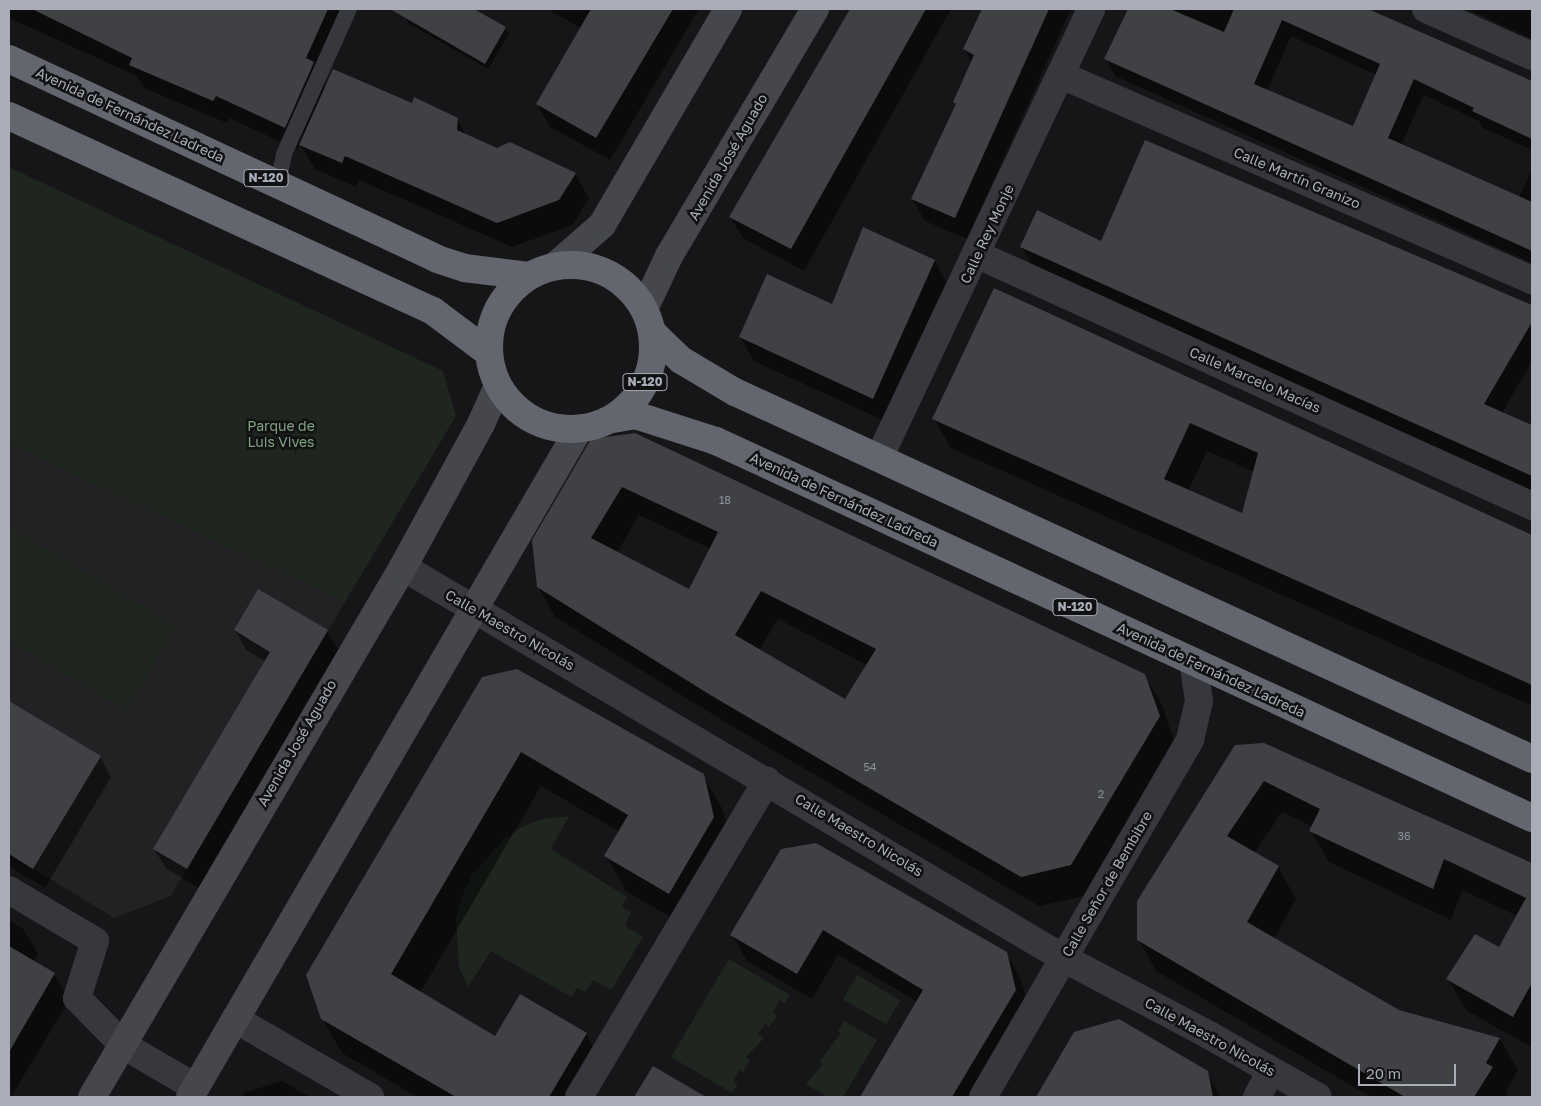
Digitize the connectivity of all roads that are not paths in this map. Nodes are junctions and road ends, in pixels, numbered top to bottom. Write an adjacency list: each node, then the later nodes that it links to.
1 (349, 9): 10 (lane)
2 (728, 9): 12 (main road)
3 (815, 9): 15 (main road, Avenida José Aguado)
4 (1091, 9): 8 (street, Calle Rey Monje)
5 (1426, 9): 6 (street)
6 (1532, 56)
7 (9, 59): 10 (highway, Avenida de Fernández Ladreda / N-120)
8 (1061, 75): 11 (street, Calle Rey Monje); 14 (street, Calle Martín Granizo)
9 (9, 116): 17 (highway)
10 (278, 183): 13 (highway, Avenida de Fernández Ladreda / N-120)
11 (978, 255): 21 (street, Calle Rey Monje); 22 (street, Calle Marcelo Macías)
12 (555, 266): 13 (highway, N-120); 15 (highway, N-120)
13 (529, 276): 17 (highway, N-120)
14 (1532, 280)
15 (645, 307): 16 (highway, N-120)
16 (654, 334): 19 (highway, N-120); 21 (highway, N-120)
17 (489, 353): 18 (highway, N-120)
18 (497, 388): 20 (highway, N-120); 23 (main road, Avenida José Aguado)
19 (613, 419): 20 (highway, N-120); 25 (highway, Avenida de Fernández Ladreda / N-120)
20 (579, 429): 24 (main road)
21 (879, 458): 26 (highway, N-120)
22 (1532, 506)
23 (403, 567): 24 (street, Calle Maestro Nicolás); 32 (main road, Avenida José Aguado)
24 (473, 609): 27 (street, Calle Maestro Nicolás); 31 (main road)
25 (1193, 661): 28 (highway, Avenida de Fernández Ladreda / N-120); 30 (street, Calle Señor de Bembibre)
26 (1532, 759)
27 (768, 780): 30 (street, Calle Maestro Nicolás); 37 (street)
28 (1532, 818)
29 (9, 890): 32 (street)
30 (1064, 959): 33 (street, Calle Maestro Nicolás); 38 (street, Calle Señor de Bembibre)
31 (235, 1019): 34 (main road); 36 (street)
32 (123, 1045): 34 (street); 35 (main road, Avenida José Aguado)
33 (1271, 1071): 39 (street); 40 (street, Calle Maestro Nicolás)
34 (192, 1092)
35 (92, 1097)
36 (370, 1097)
37 (579, 1097)
38 (983, 1097)
39 (1257, 1097)
40 (1318, 1097)

